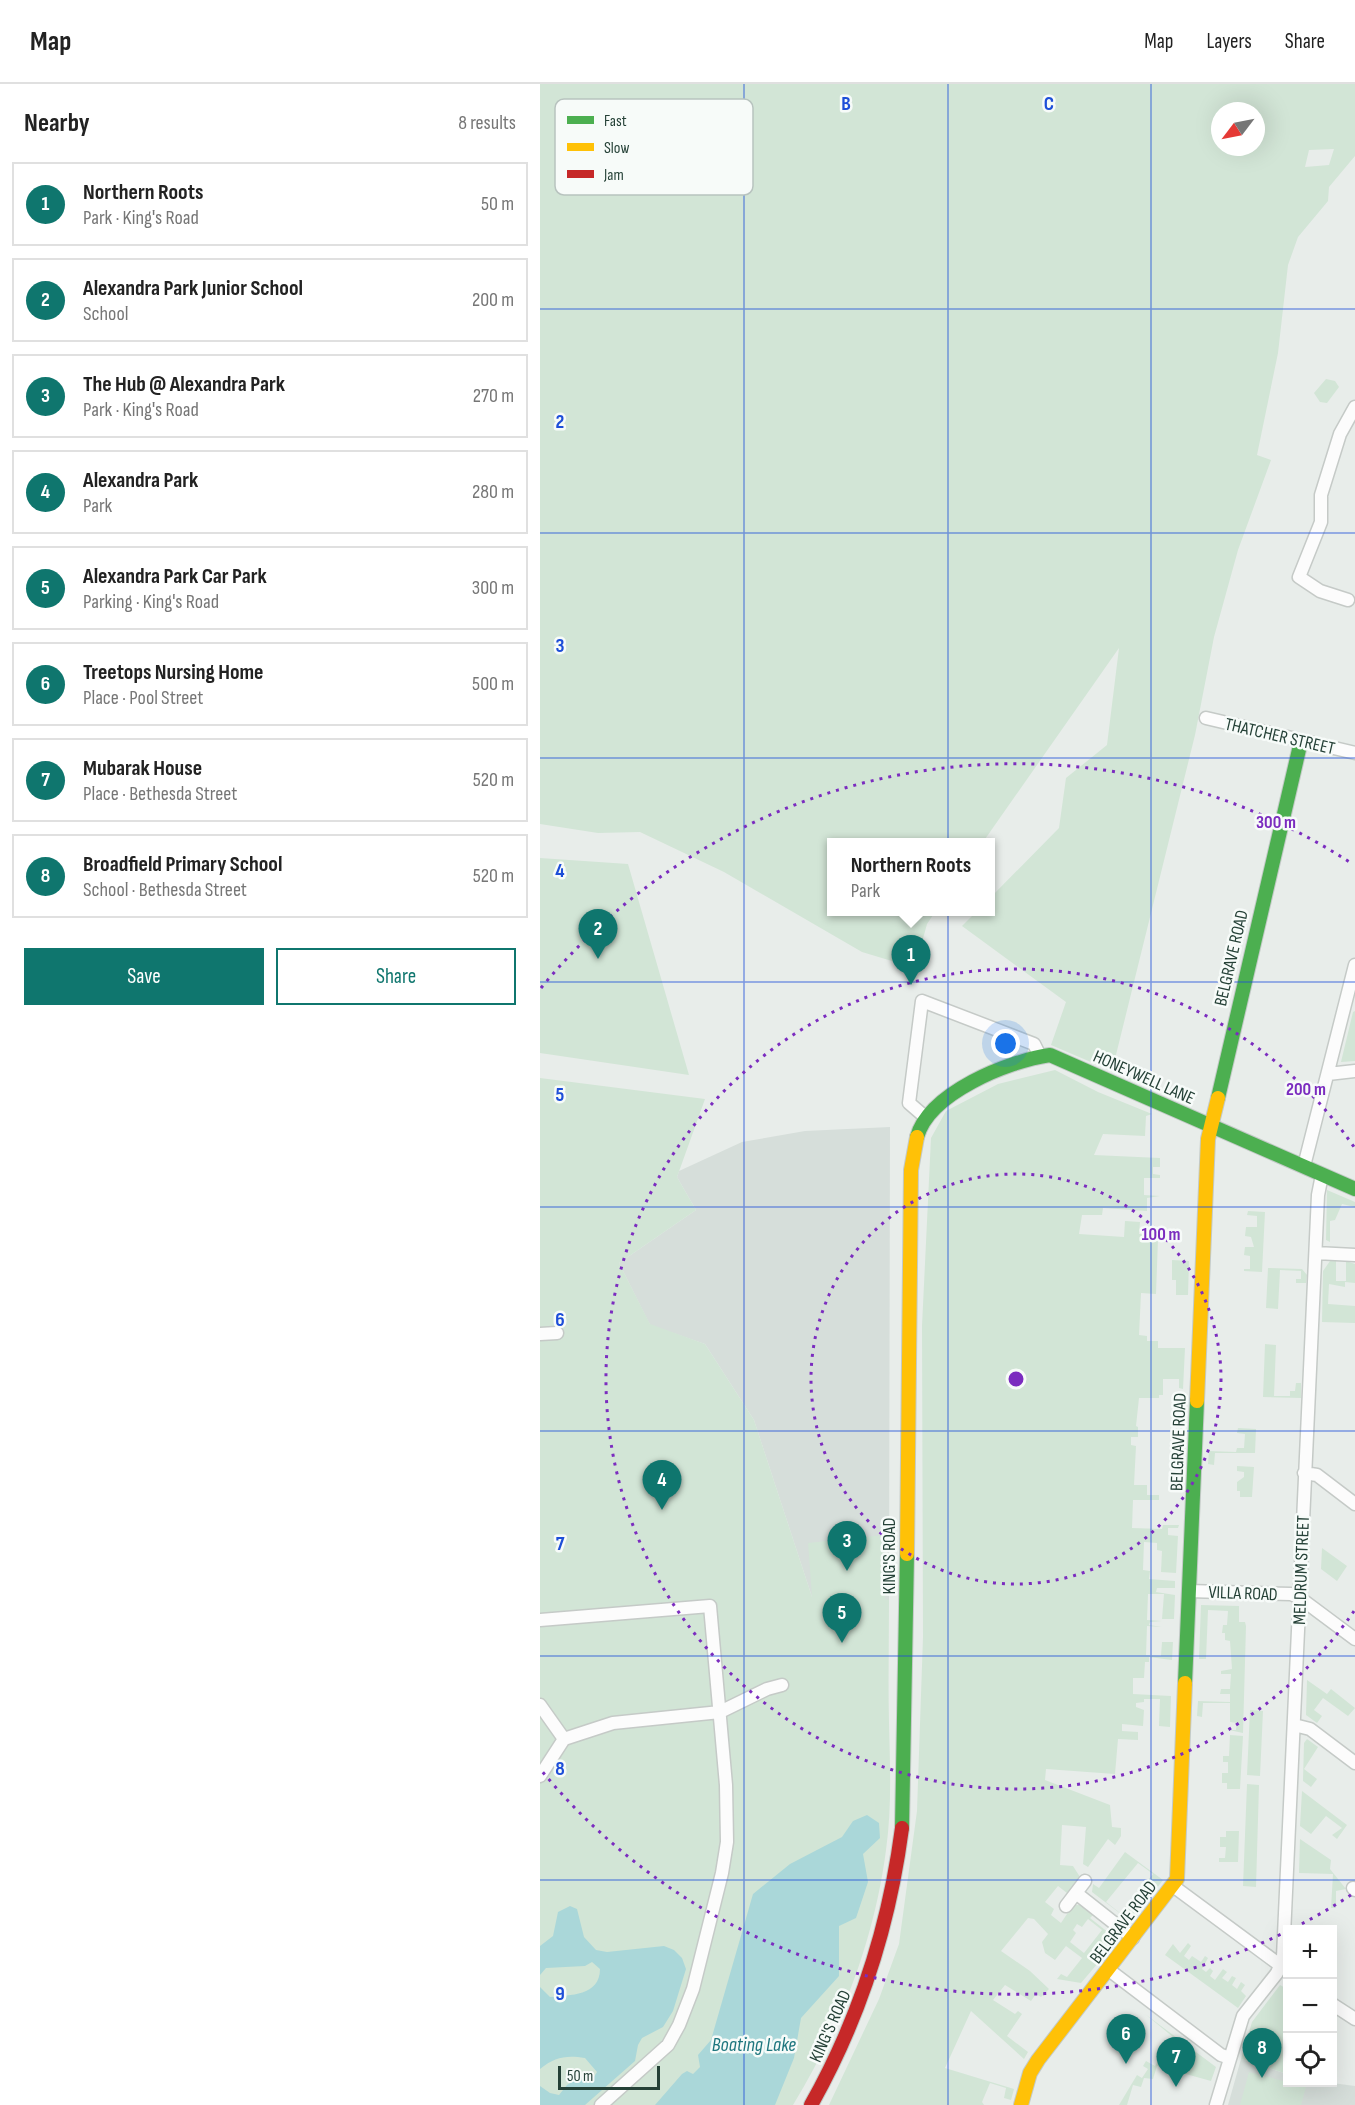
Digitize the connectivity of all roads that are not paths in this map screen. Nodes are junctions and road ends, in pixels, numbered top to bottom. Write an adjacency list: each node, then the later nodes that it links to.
1 (1355, 407): 2 (street)
2 (1348, 600)
3 (1206, 718): 4 (street, THATCHER STREET)
4 (1301, 741): 5 (street, THATCHER STREET); 12 (street, BELGRAVE ROAD)
5 (1355, 753)
6 (1355, 965): 7 (street)
7 (1351, 994): 10 (street)
8 (1040, 1056): 11 (street); 11 (street, HONEYWELL LANE); 12 (street, HONEYWELL LANE)
9 (1355, 1071): 10 (street)
10 (1328, 1074): 13 (street)
11 (924, 1116): 46 (street, KING'S ROAD)
12 (1210, 1125): 13 (street, HONEYWELL LANE); 22 (street, BELGRAVE ROAD)
13 (1304, 1167): 14 (street, HONEYWELL LANE)
14 (1322, 1174): 15 (street, HONEYWELL LANE); 16 (street, MELDRUM STREET)
15 (1355, 1189)
16 (1316, 1252): 17 (street); 20 (street, MELDRUM STREET)
17 (1355, 1255)
18 (557, 1333): 19 (street)
19 (540, 1334)
20 (1304, 1473): 21 (street); 23 (street, MELDRUM STREET)
21 (1355, 1504)
22 (1189, 1591): 23 (street, VILLA ROAD); 34 (street, BELGRAVE ROAD)
23 (1300, 1598): 25 (street, VILLA ROAD); 29 (street, MELDRUM STREET)
24 (540, 1620): 28 (street)
25 (1355, 1639)
26 (782, 1685): 28 (street)
27 (540, 1705): 30 (street)
28 (720, 1712): 30 (street); 45 (street)
29 (1294, 1725): 31 (street); 37 (street, MELDRUM STREET)
30 (564, 1739): 32 (street)
31 (1355, 1763)
32 (540, 1776)
33 (1085, 1881): 35 (street)
34 (1173, 1886): 38 (street, BELGRAVE ROAD); 39 (street)
35 (1076, 1893): 36 (street); 38 (street)
36 (1066, 1906)
37 (1285, 1925)
38 (1133, 1938): 41 (street, BELGRAVE ROAD)
39 (1283, 1967)
40 (1283, 1969): 44 (street)
41 (1109, 1970): 44 (street); 47 (street, BELGRAVE ROAD)
42 (1337, 2007): 43 (street)
43 (1355, 2019)
44 (1230, 2058): 48 (street)
45 (601, 2105)
46 (811, 2105)
47 (1021, 2105)
48 (1216, 2105)

